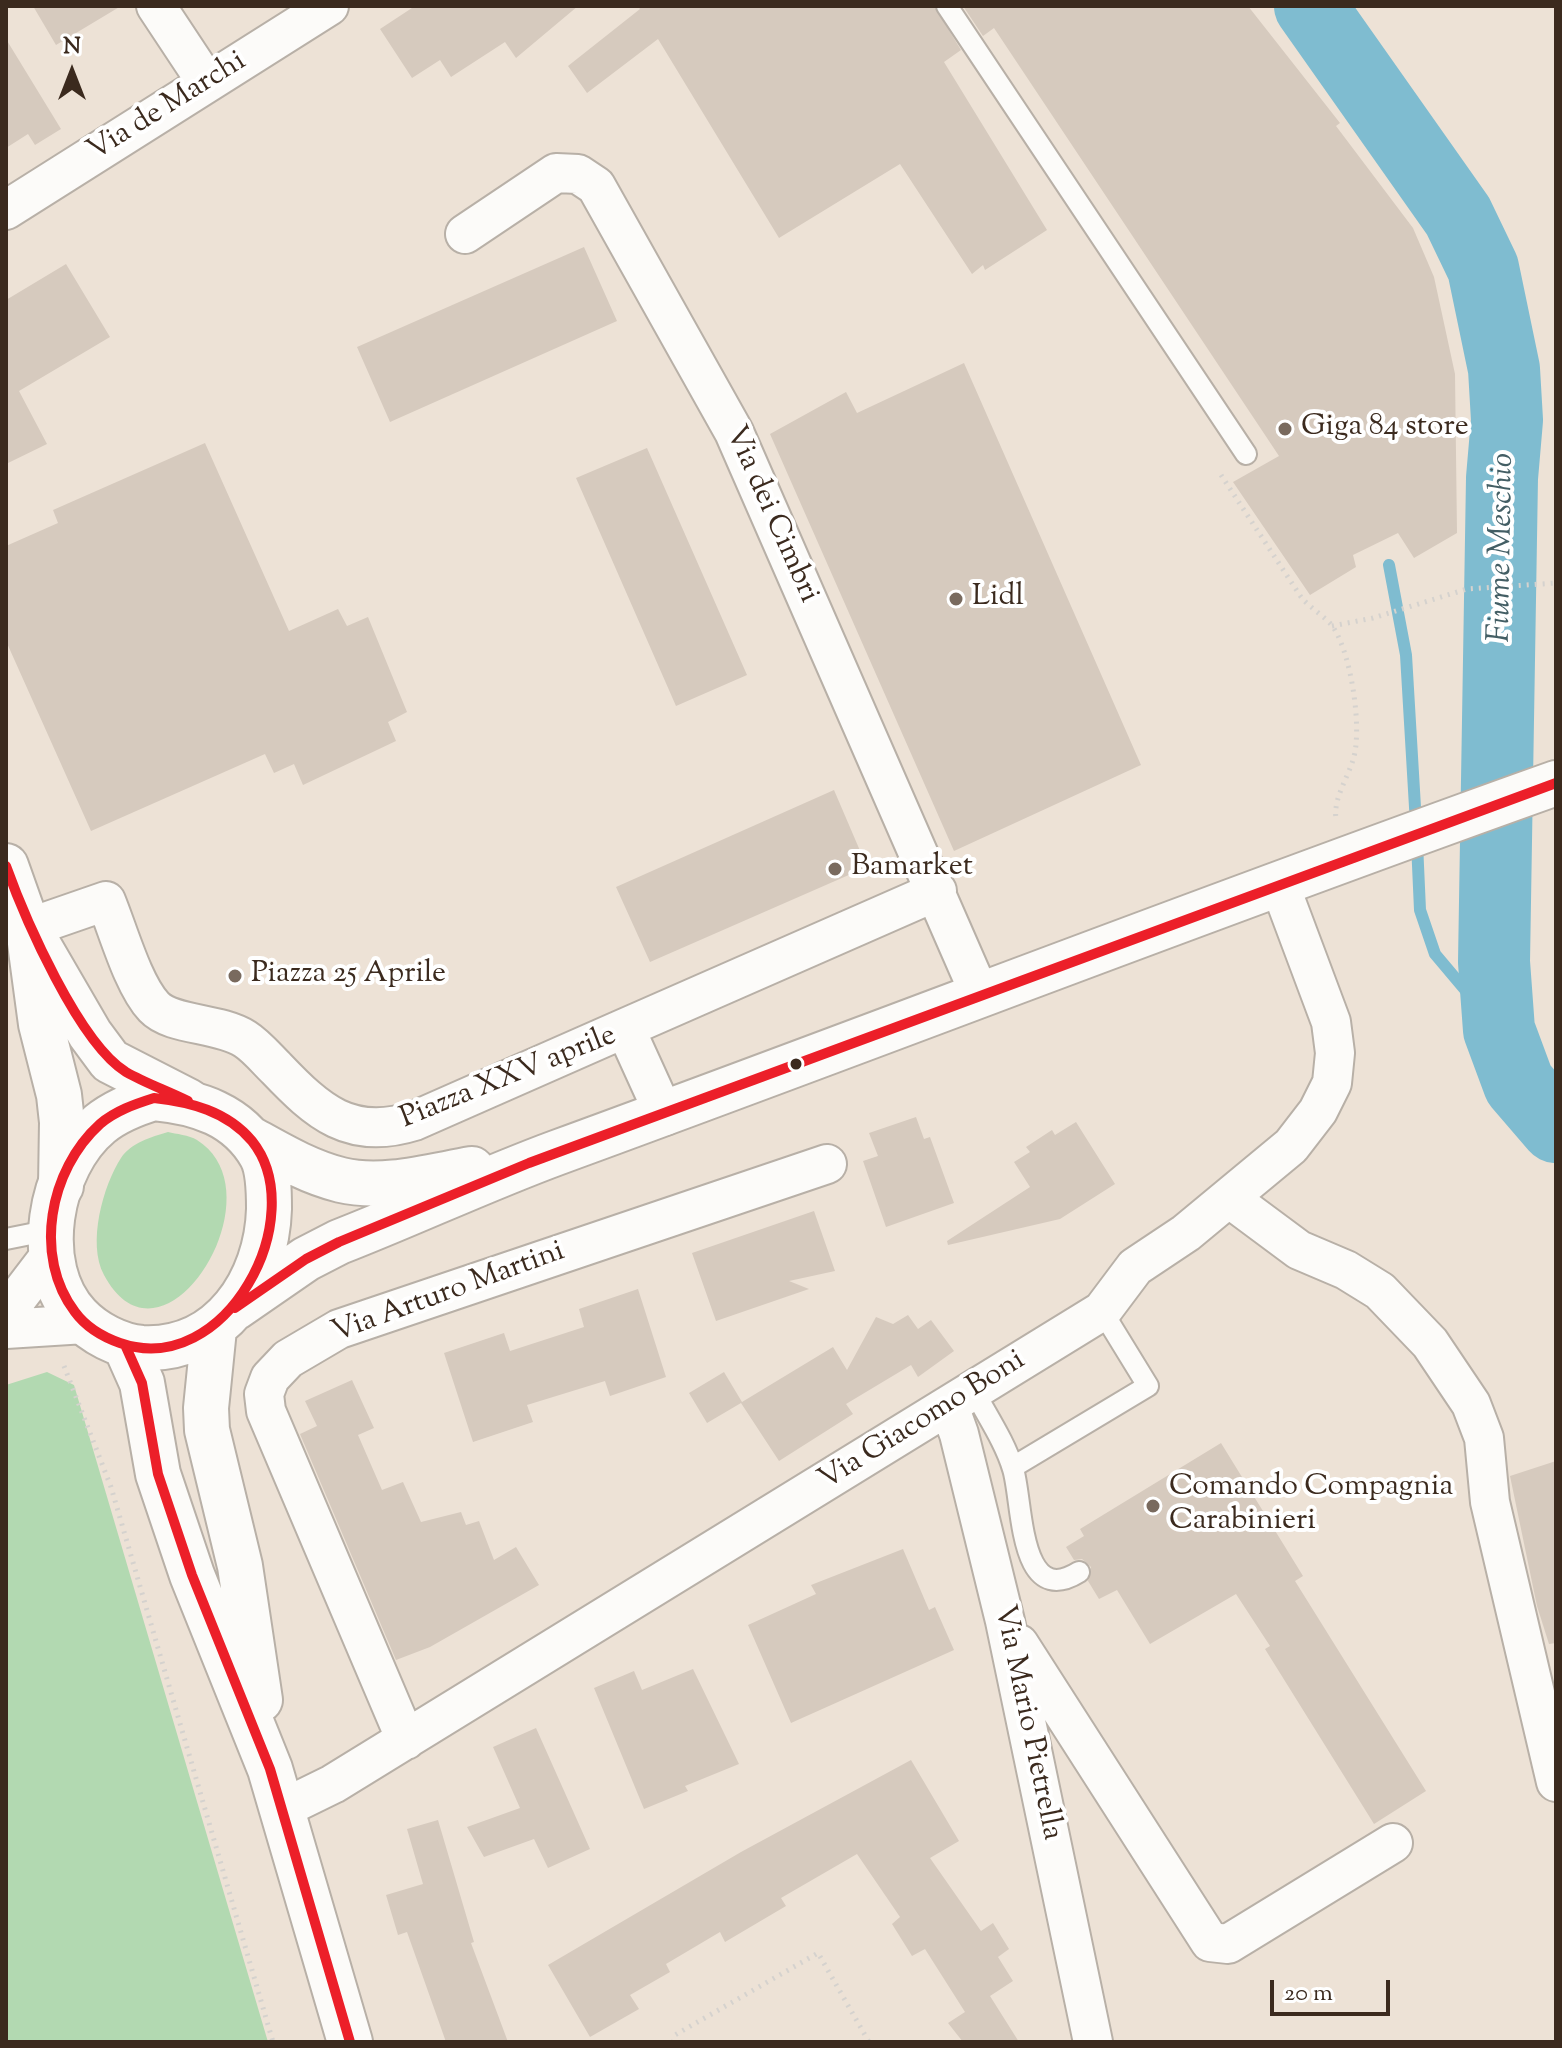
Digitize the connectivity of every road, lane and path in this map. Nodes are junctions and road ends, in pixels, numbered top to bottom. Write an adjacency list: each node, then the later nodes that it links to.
1 (156, 6): 4 (street)
2 (329, 6): 4 (street, Via de Marchi)
3 (947, 6): 7 (lane)
4 (207, 83): 5 (street, Via de Marchi)
5 (6, 210)
6 (465, 234): 13 (street, Via dei Cimbri)
7 (1246, 454)
8 (1556, 583): 10 (path)
9 (1556, 783): 12 (main road)
10 (1337, 823)
11 (6, 866): 14 (main road)
12 (1279, 883): 15 (main road); 23 (street, Via Giacomo Boni)
13 (937, 891): 15 (street, Via dei Cimbri); 16 (street)
14 (17, 932): 16 (street, Piazza XXV aprile); 17 (main road); 22 (main road)
15 (981, 997): 18 (main road)
16 (625, 1028): 18 (street, Piazza XXV aprile)
17 (188, 1101): 19 (main road); 22 (main road)
18 (665, 1116): 20 (main road)
19 (249, 1138): 20 (main road); 28 (main road)
20 (555, 1154): 28 (main road)
21 (827, 1164): 37 (street, Via Arturo Martini)
22 (61, 1186): 25 (main road)
23 (1229, 1198): 26 (street, Via Giacomo Boni); 38 (street)
24 (6, 1239): 25 (lane)
25 (51, 1242): 27 (street); 29 (main road)
26 (1102, 1311): 33 (street, Via Giacomo Boni); 34 (lane)
27 (6, 1313)
28 (224, 1318): 31 (main road); 39 (main road)
29 (85, 1324): 30 (street); 31 (main road)
30 (6, 1329)
31 (126, 1347): 39 (main road)
32 (60, 1362): 41 (path)
33 (961, 1398): 34 (lane); 36 (street, Via Mario Pietrella); 37 (street, Via Giacomo Boni)
34 (1013, 1467): 35 (lane)
35 (1079, 1572)
36 (1005, 1621): 40 (street); 45 (street, Via Mario Pietrella)
37 (406, 1740): 39 (street, Via Giacomo Boni)
38 (1556, 1782)
39 (276, 1789): 42 (main road)
40 (1393, 1843)
41 (273, 2042)
42 (350, 2042)
43 (673, 2042): 44 (path)
44 (869, 2042)
45 (1093, 2042)

